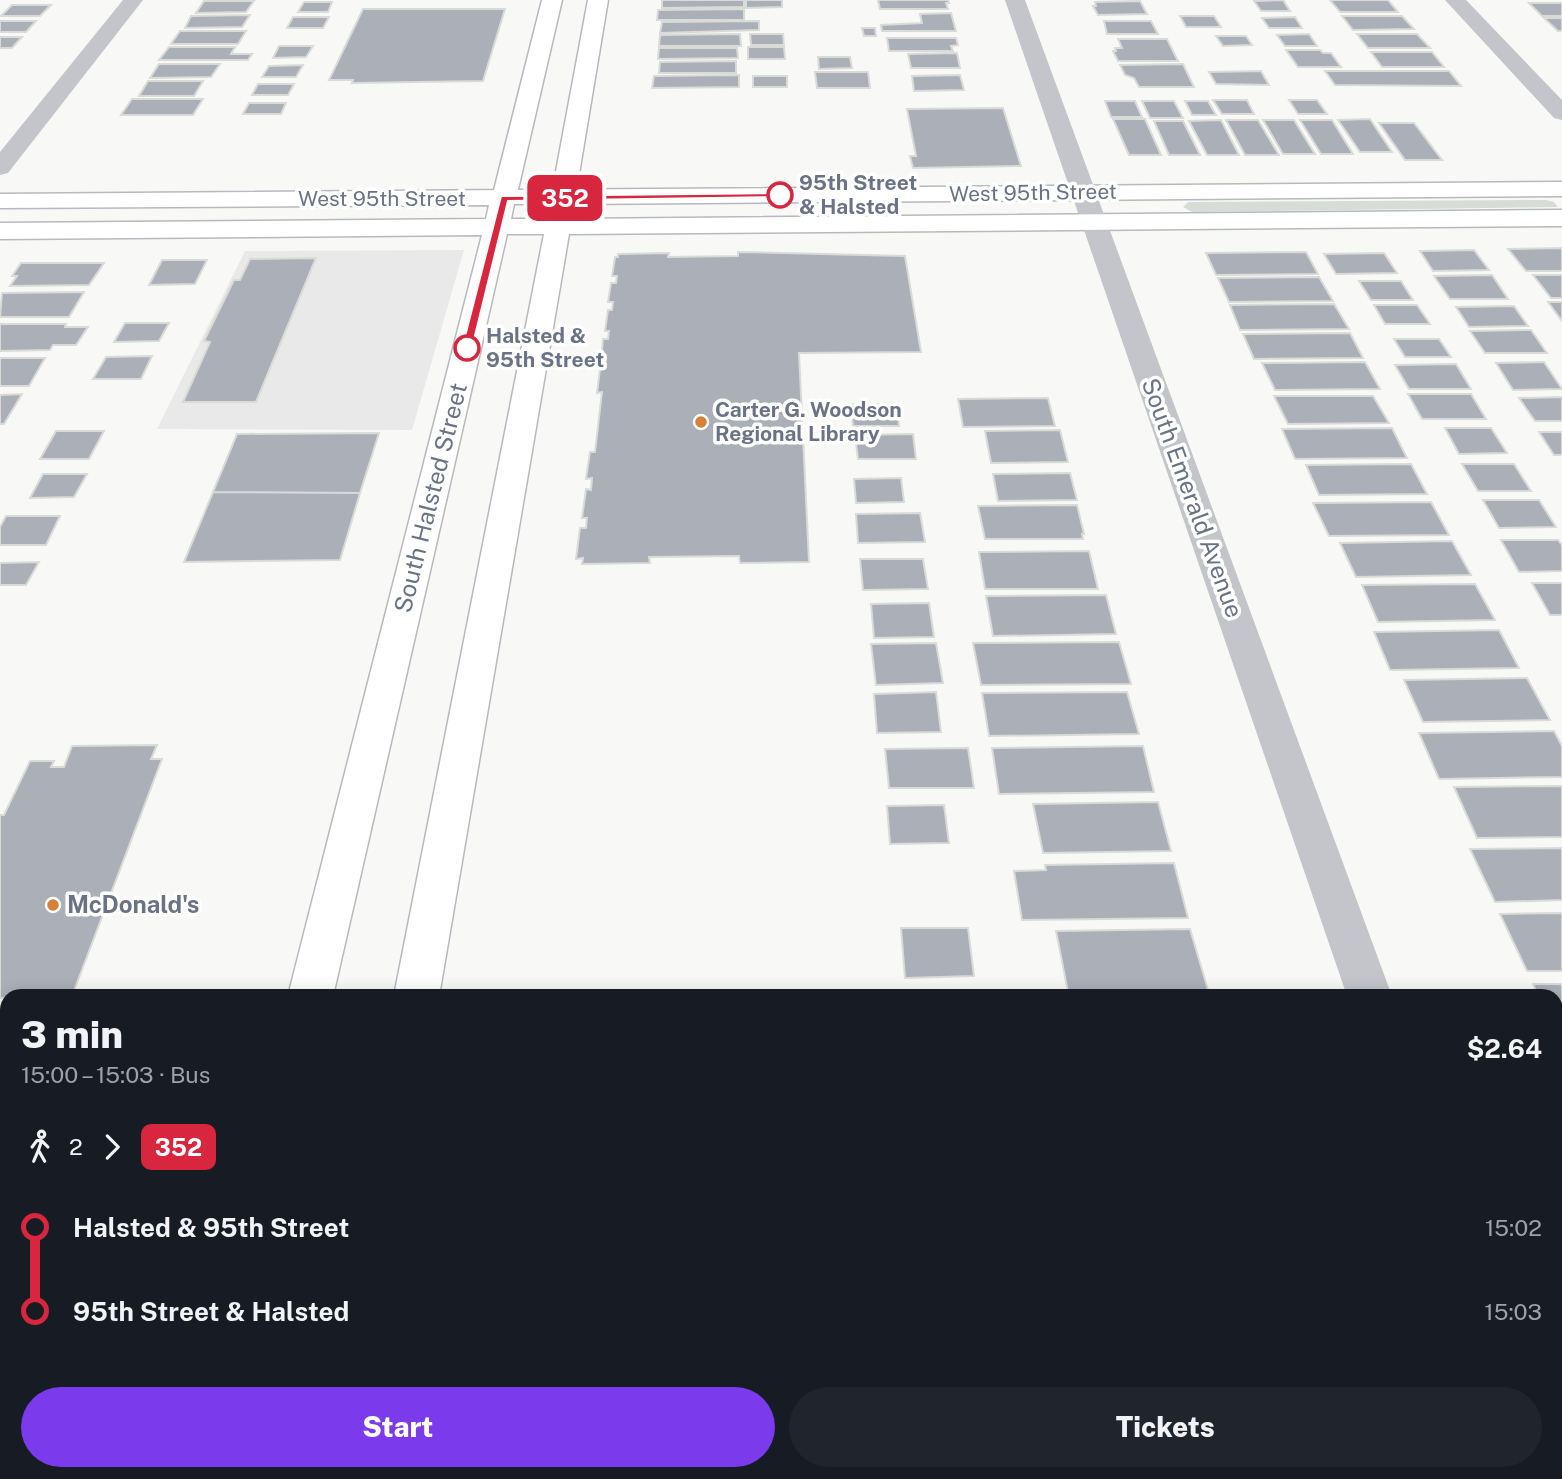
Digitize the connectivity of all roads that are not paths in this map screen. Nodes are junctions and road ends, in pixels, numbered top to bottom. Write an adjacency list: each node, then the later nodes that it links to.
1 (133, 0): 7 (street)
2 (552, 0): 12 (main road, South Halsted Street)
3 (598, 0): 9 (main road)
4 (1015, 0): 11 (street, South Emerald Avenue)
5 (1455, 0): 6 (street)
6 (1562, 113)
7 (0, 168)
8 (1562, 189): 11 (main road, West 95th Street)
9 (563, 198): 11 (main road, West 95th Street); 12 (main road, West 95th Street); 14 (main road)
10 (0, 201): 12 (main road, West 95th Street)
11 (1090, 208): 13 (main road, West 95th Street); 14 (main road, West 95th Street); 18 (street, South Emerald Avenue)
12 (500, 213): 14 (main road, West 95th Street); 15 (main road, West 95th Street); 16 (main road, South Halsted Street)
13 (1562, 218)
14 (558, 227): 17 (main road)
15 (0, 231)
16 (312, 989)
17 (417, 989)
18 (1368, 989)

